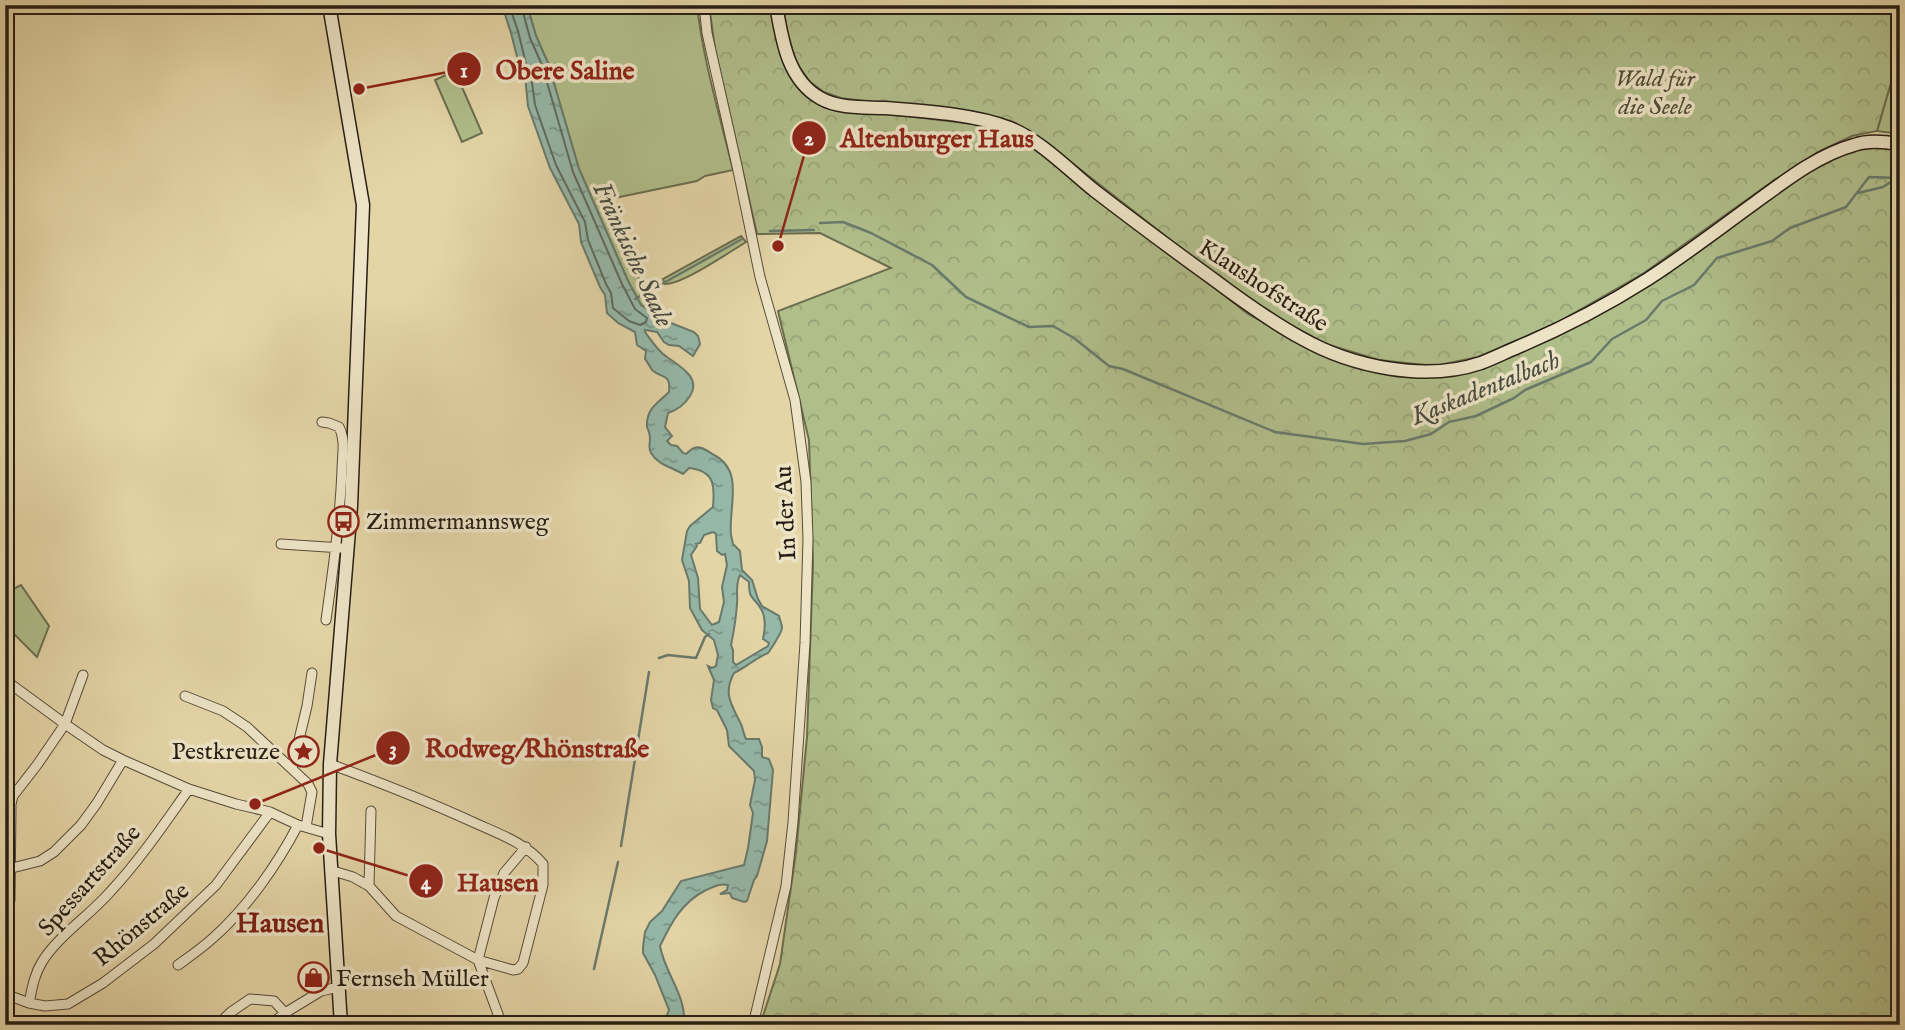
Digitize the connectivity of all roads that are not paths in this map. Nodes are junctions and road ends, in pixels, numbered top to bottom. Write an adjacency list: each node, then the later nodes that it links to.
1 (329, 5): 7 (main road)
2 (704, 5): 37 (street, In der Au)
3 (776, 5): 4 (main road, Klaushofstraße)
4 (1900, 144)
5 (322, 422): 7 (street)
6 (281, 544): 7 (street)
7 (342, 548): 8 (street); 15 (main road)
8 (326, 620)
9 (312, 673): 16 (street)
10 (83, 675): 13 (street)
11 (5, 680): 13 (street)
12 (185, 696): 16 (street)
13 (65, 724): 14 (street); 23 (street)
14 (123, 760): 17 (street); 23 (street)
15 (330, 764): 21 (main road); 22 (street)
16 (292, 769): 20 (street)
17 (189, 789): 19 (street); 31 (street, Spessartstraße)
18 (371, 811): 25 (street)
19 (270, 813): 20 (street); 31 (street, Rhönstraße)
20 (302, 826): 21 (street); 28 (street)
21 (329, 834): 24 (main road)
22 (526, 847): 27 (street); 27 (street)
23 (12, 868): 26 (street)
24 (330, 870): 25 (street); 29 (main road)
25 (369, 886): 27 (street)
26 (5, 915)
27 (478, 960): 36 (street)
28 (178, 965)
29 (338, 988): 32 (street); 35 (main road)
30 (5, 994): 31 (street, Rhönstraße)
31 (29, 1003)
32 (285, 1013): 33 (street); 34 (street)
33 (217, 1025)
34 (271, 1025)
35 (341, 1025)
36 (502, 1025)
37 (753, 1025)

